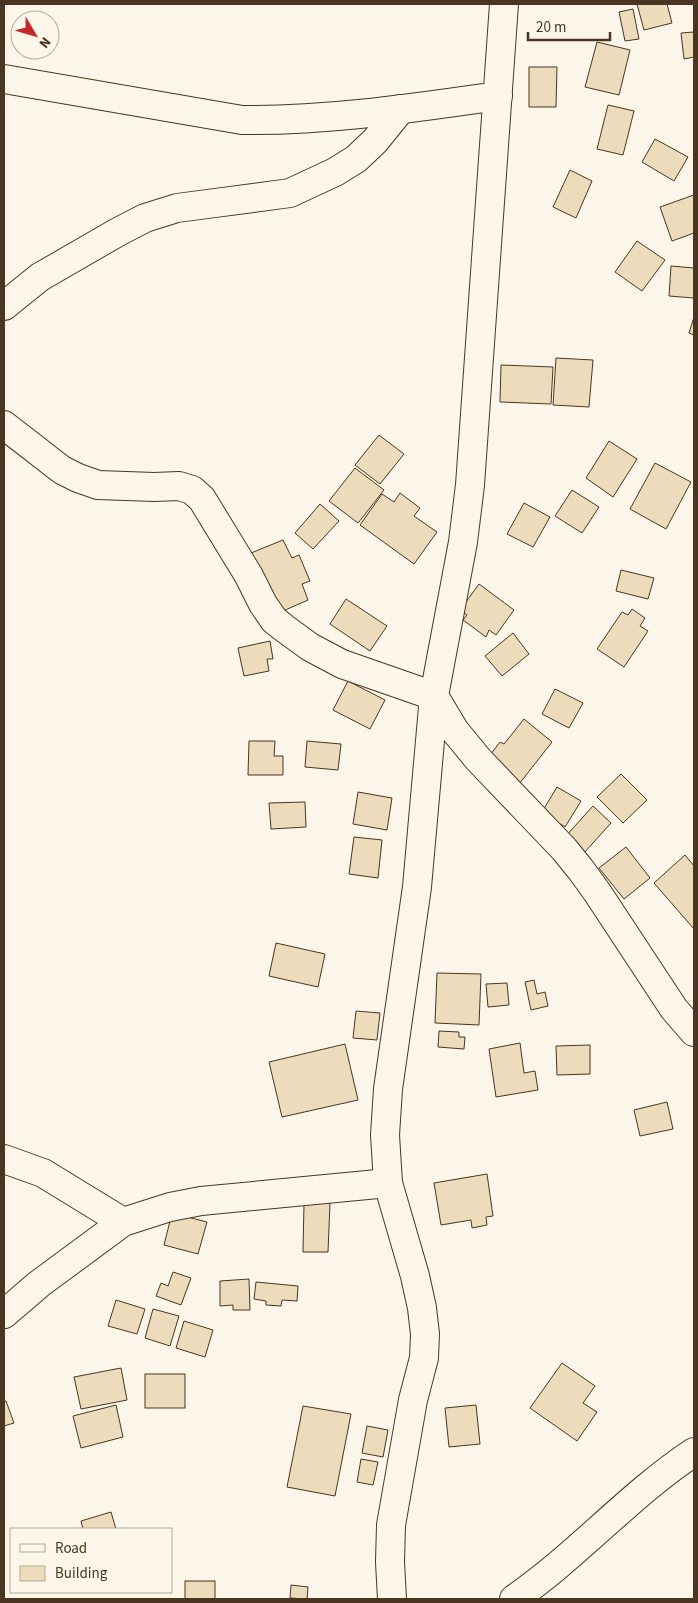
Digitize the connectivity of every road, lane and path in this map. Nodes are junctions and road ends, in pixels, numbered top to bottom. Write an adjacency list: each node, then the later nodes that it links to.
1 (504, 4): 3 (street)
2 (4, 79): 4 (street)
3 (498, 96): 4 (street); 7 (street)
4 (401, 110): 5 (street)
5 (4, 306)
6 (4, 425): 7 (street)
7 (434, 696): 8 (street); 10 (street)
8 (694, 1032)
9 (4, 1159): 11 (street)
10 (388, 1183): 11 (street); 14 (street)
11 (123, 1222): 12 (street)
12 (4, 1314)
13 (694, 1452): 15 (street)
14 (392, 1599)
15 (514, 1599)

